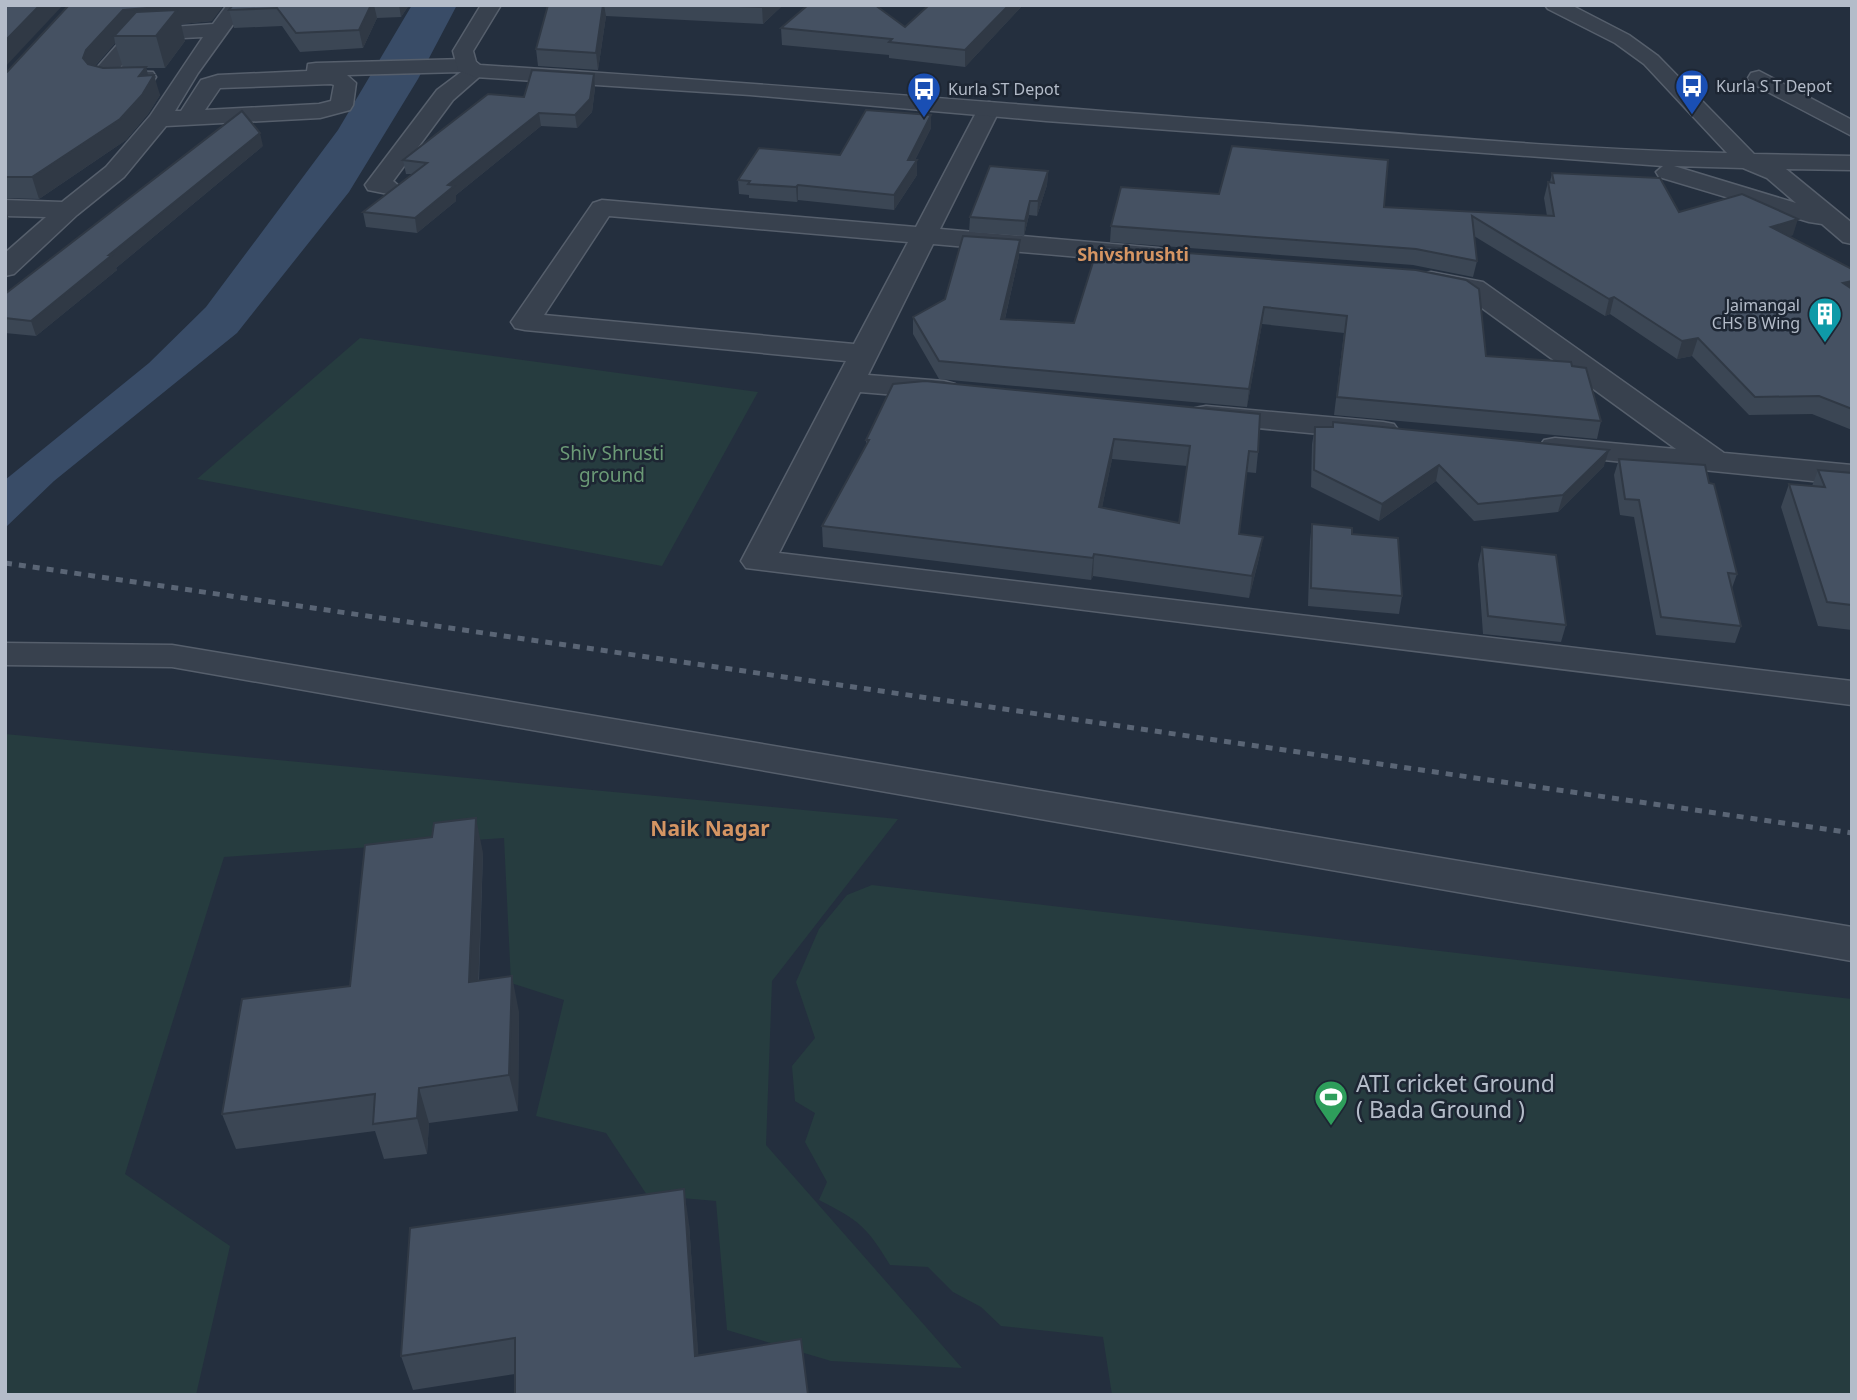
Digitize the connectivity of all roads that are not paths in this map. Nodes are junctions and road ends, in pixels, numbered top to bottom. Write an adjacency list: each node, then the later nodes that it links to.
1 (237, 5): 6 (street)
2 (491, 5): 8 (street)
3 (1555, 5): 4 (street)
4 (1592, 13): 7 (street); 7 (street)
5 (196, 30): 6 (street); 11 (street); 11 (street)
6 (220, 30): 11 (street)
7 (1651, 60): 17 (street)
8 (465, 66): 9 (street); 13 (street); 24 (street)
9 (328, 73): 10 (street); 14 (street)
10 (287, 74): 11 (street); 14 (street)
11 (179, 75): 15 (street)
12 (1759, 78): 16 (street)
13 (986, 113): 21 (street); 29 (street)
14 (189, 117): 15 (street)
15 (159, 119): 26 (street)
16 (1852, 129)
17 (1720, 134): 18 (street); 19 (street); 21 (street)
18 (1765, 138): 20 (street); 22 (street)
19 (1748, 161): 21 (street); 22 (street)
20 (1852, 161): 22 (street)
21 (1649, 163): 22 (street); 27 (street)
22 (1782, 168): 23 (street); 27 (street)
23 (1852, 174)
24 (388, 187)
25 (5, 208): 26 (street)
26 (68, 210): 31 (street)
27 (1829, 220): 28 (street)
28 (1852, 236)
29 (922, 238): 30 (street); 33 (street); 33 (street)
30 (1181, 258)
31 (5, 268)
32 (1399, 275): 38 (street)
33 (856, 368): 34 (street); 41 (street)
34 (972, 393)
35 (1179, 412): 36 (street)
36 (1412, 434)
37 (1522, 444): 38 (street)
38 (1715, 462): 39 (street)
39 (1852, 475)
40 (5, 654): 42 (street)
41 (1852, 693)
42 (1852, 944)

